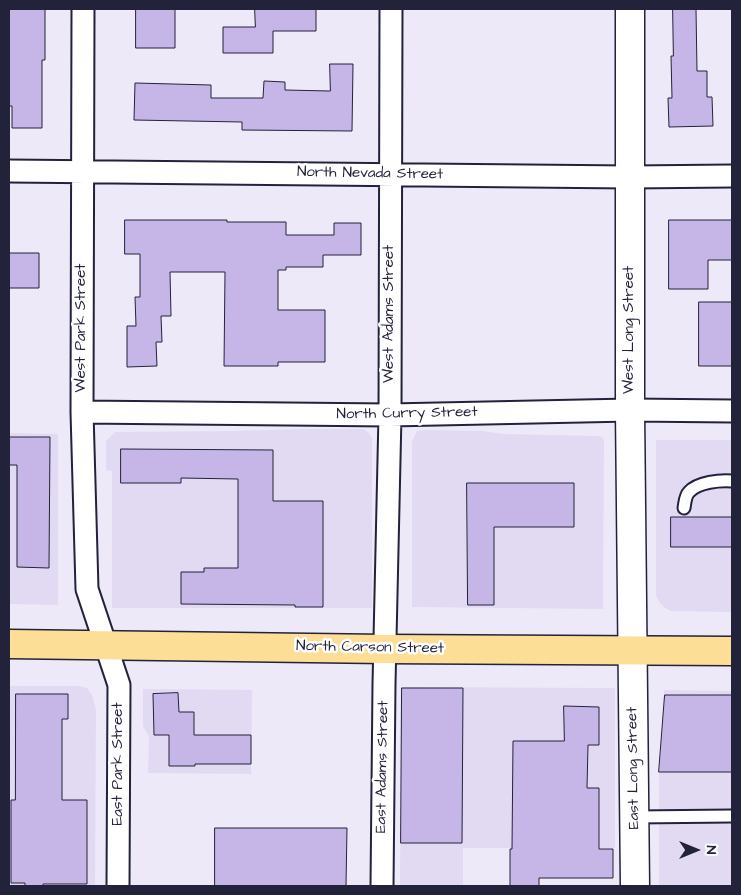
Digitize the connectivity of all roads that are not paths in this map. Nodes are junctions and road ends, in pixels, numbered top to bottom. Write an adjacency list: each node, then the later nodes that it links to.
1 (83, 9): 5 (street, West Park Street)
2 (391, 9): 6 (street, West Adams Street)
3 (630, 9): 8 (street, West Long Street)
4 (9, 171): 5 (street, North Nevada Street)
5 (82, 172): 6 (street, North Nevada Street); 11 (street, West Park Street)
6 (390, 174): 8 (street, North Nevada Street); 12 (street, West Adams Street)
7 (732, 176): 8 (street, North Nevada Street)
8 (630, 177): 9 (street, West Long Street)
9 (630, 410): 10 (street, North Curry Street); 12 (street, North Curry Street); 18 (street, West Long Street)
10 (732, 411)
11 (82, 412): 12 (street, North Curry Street); 16 (street, West Park Street)
12 (390, 415): 17 (street, West Adams Street)
13 (732, 481): 14 (lane)
14 (684, 508)
15 (9, 644): 16 (main road, North Carson Street)
16 (106, 645): 17 (main road, North Carson Street); 22 (street, East Park Street)
17 (385, 649): 18 (main road, North Carson Street); 23 (street, East Adams Street)
18 (632, 650): 19 (main road, North Carson Street); 21 (street, East Long Street)
19 (732, 651)
20 (732, 816): 21 (lane)
21 (635, 817): 24 (street, East Long Street)
22 (118, 886)
23 (382, 886)
24 (636, 886)

